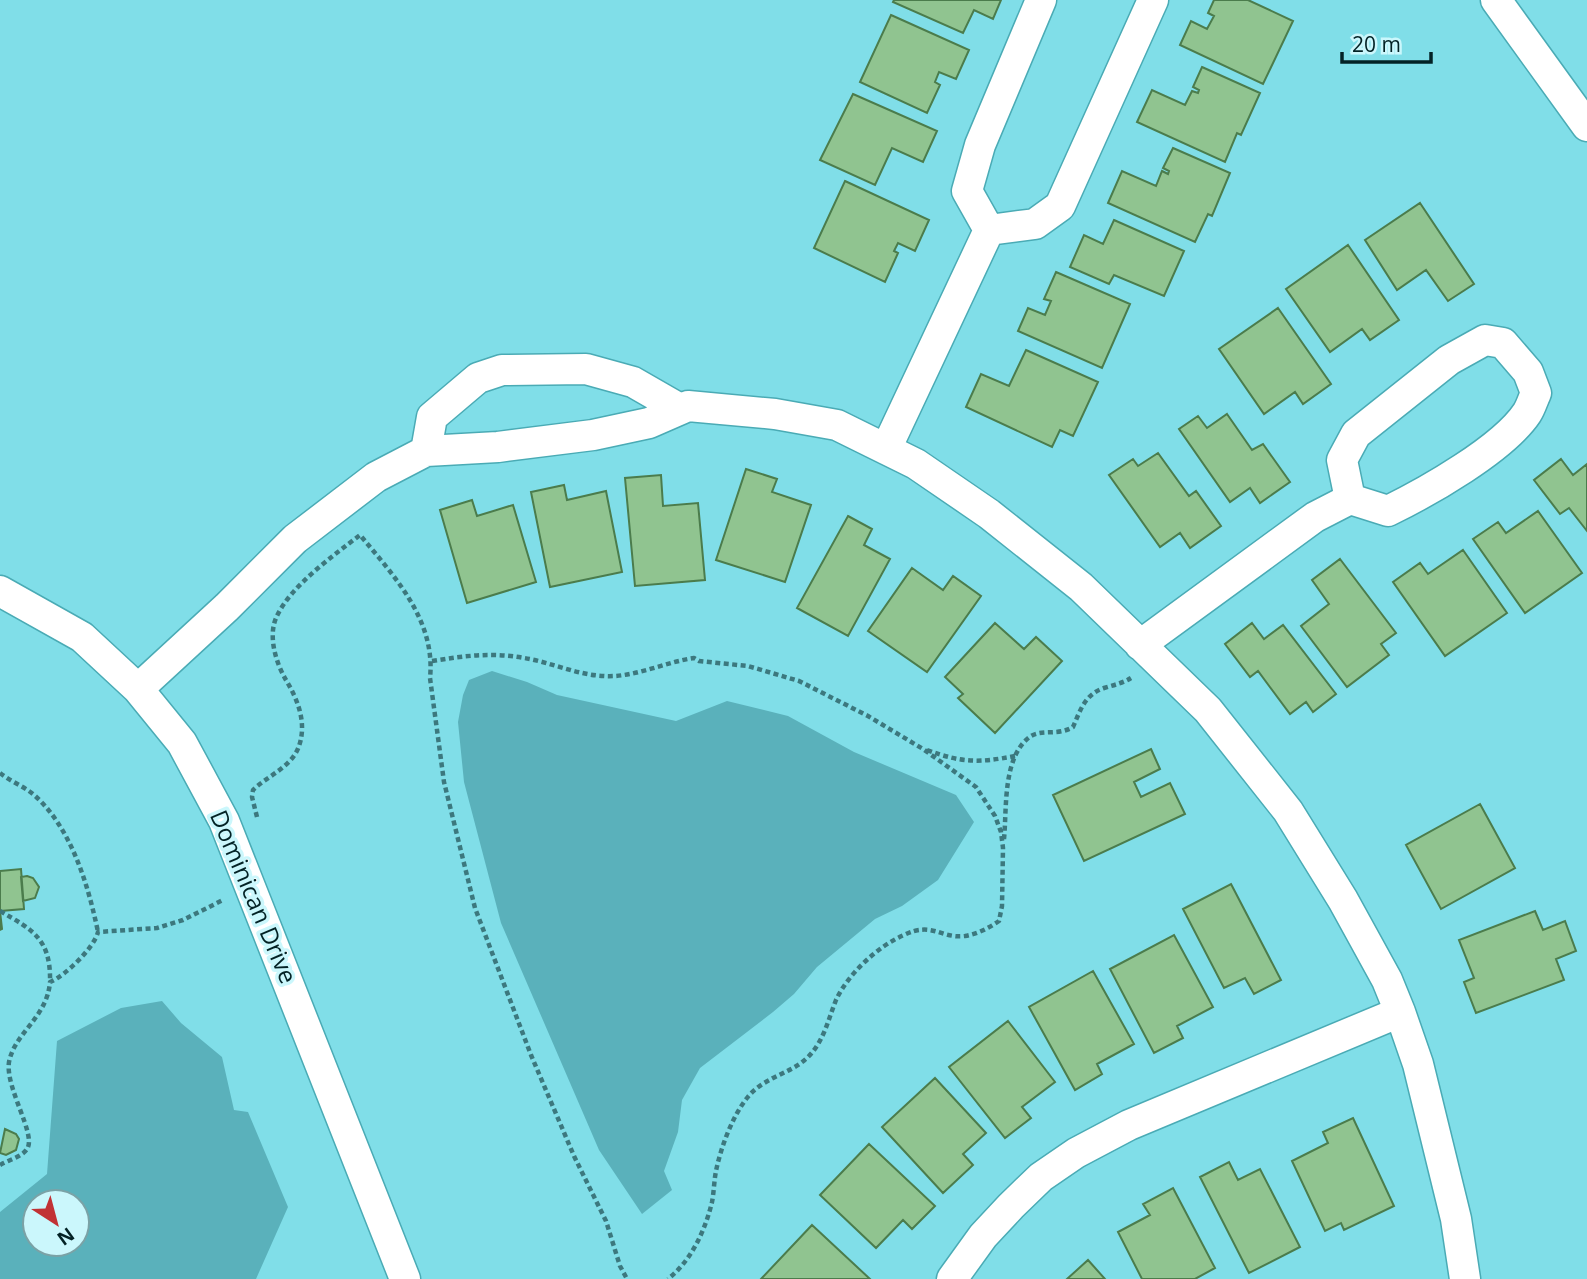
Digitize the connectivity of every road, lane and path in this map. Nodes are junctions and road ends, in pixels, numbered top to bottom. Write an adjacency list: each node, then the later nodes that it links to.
1 (1041, 0): 5 (street)
2 (1153, 0): 5 (street)
3 (1496, 0): 4 (street)
4 (1587, 126)
5 (989, 230): 7 (street)
6 (680, 409): 7 (street); 8 (street); 8 (street)
7 (886, 449): 11 (street)
8 (426, 452): 13 (street)
9 (1350, 499): 9 (street); 11 (street)
10 (0, 591): 13 (street, Dominican Drive)
11 (1139, 659): 15 (path); 23 (street)
12 (432, 661): 14 (path); 17 (path); 26 (path)
13 (138, 689): 25 (street, Dominican Drive)
14 (923, 749): 15 (path); 18 (path)
15 (1016, 755): 18 (path)
16 (0, 773): 21 (path)
17 (261, 826)
18 (1003, 848): 27 (path)
19 (230, 896): 21 (path)
20 (1, 911): 22 (path)
21 (98, 932): 22 (path)
22 (50, 982): 24 (path)
23 (1400, 1013): 28 (street); 29 (street)
24 (0, 1166)
25 (405, 1279)
26 (627, 1279)
27 (668, 1279)
28 (952, 1279)
29 (1465, 1279)

